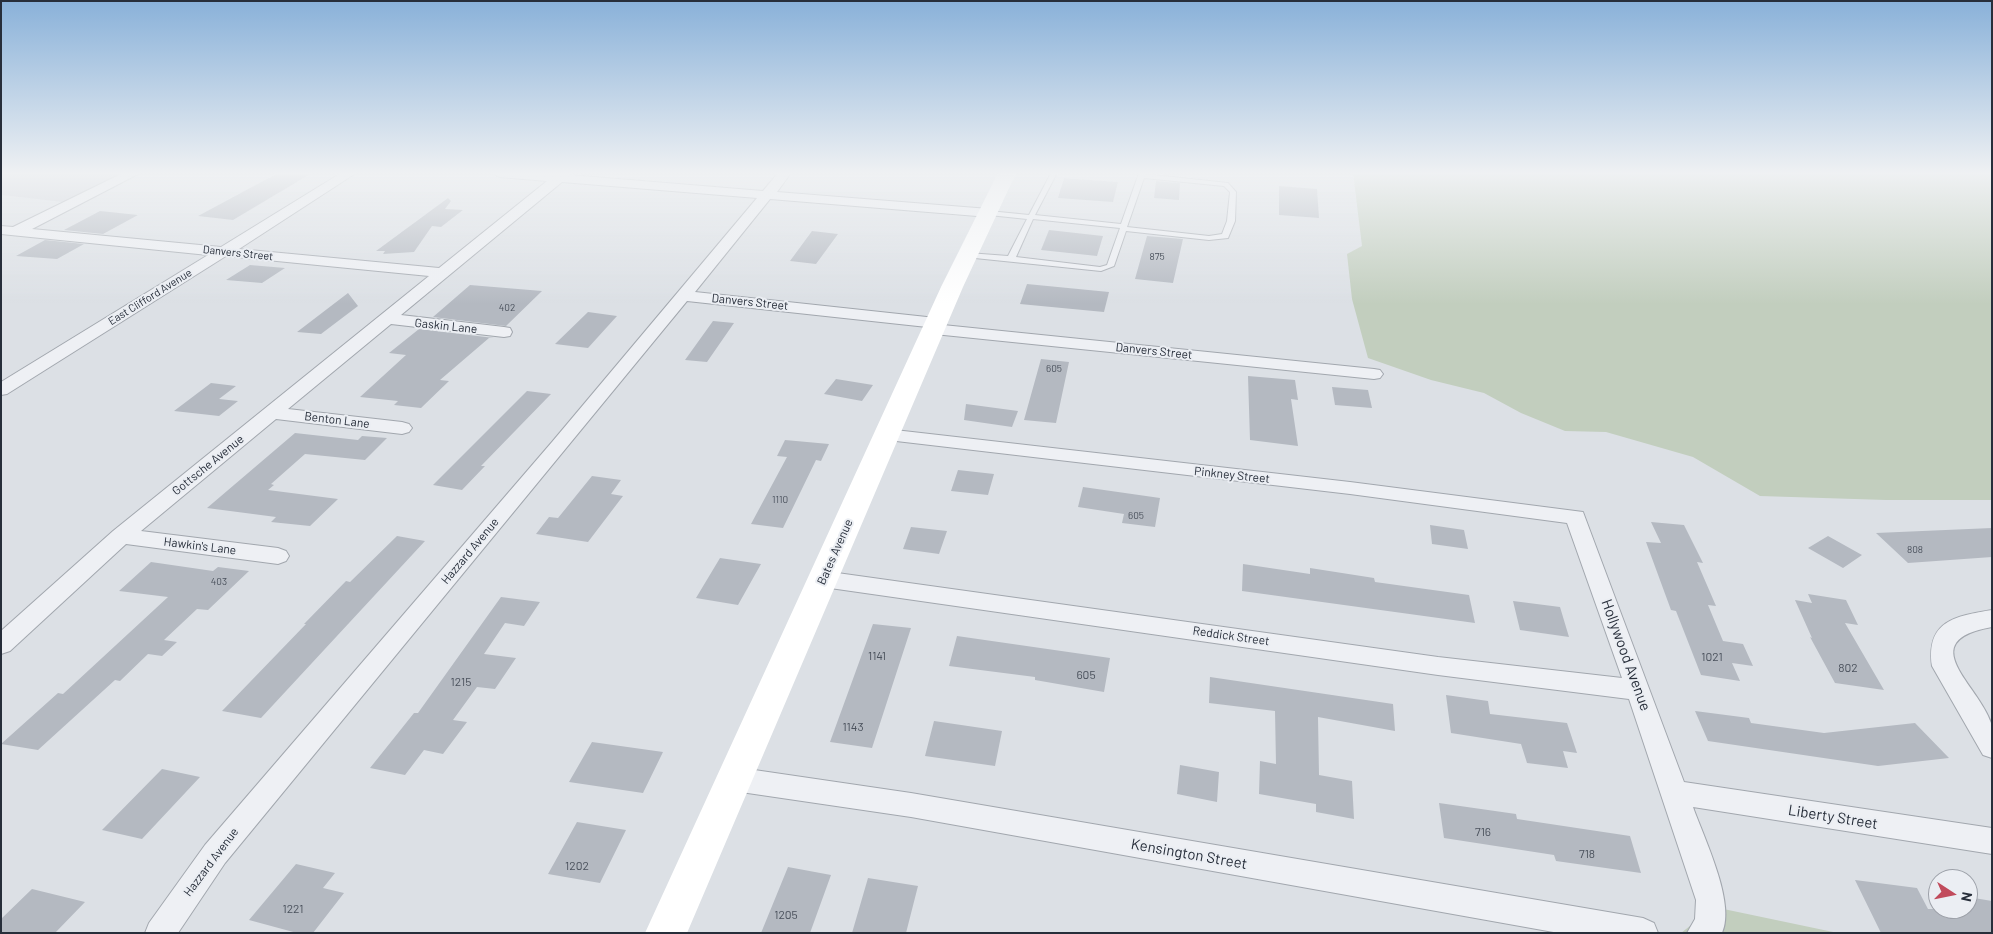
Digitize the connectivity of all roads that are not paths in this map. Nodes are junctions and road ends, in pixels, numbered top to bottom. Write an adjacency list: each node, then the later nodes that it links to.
1 (1031, 216): 15 (lane)
2 (39, 217): 11 (street)
3 (279, 217): 13 (street, East Clifford Avenue)
4 (512, 217): 16 (street)
5 (748, 217): 17 (street, Hazzard Avenue)
6 (987, 217): 14 (street, Bates Avenue)
7 (1035, 217): 10 (lane)
8 (1127, 217): 10 (lane)
9 (1231, 217): 10 (lane)
10 (1123, 228): 15 (lane)
11 (8, 231): 12 (street); 13 (street, Danvers Street)
12 (1, 239)
13 (222, 252): 16 (street, Danvers Street); 22 (street, East Clifford Avenue)
14 (968, 255): 15 (lane); 19 (street, Bates Avenue)
15 (1010, 259)
16 (444, 273): 18 (street, Gottsche Avenue)
17 (683, 296): 19 (street, Danvers Street); 37 (street, Hazzard Avenue)
18 (388, 319): 20 (street, Gaskin Lane); 23 (street, Gottsche Avenue)
19 (935, 326): 21 (street, Danvers Street); 25 (street, Bates Avenue)
20 (504, 332)
21 (1374, 374)
22 (1, 390)
23 (272, 412): 24 (street, Benton Lane); 27 (street, Gottsche Avenue)
24 (402, 428)
25 (886, 435): 26 (street, Pinkney Street); 29 (street, Bates Avenue)
26 (1576, 518): 32 (street, Hollywood Avenue)
27 (121, 536): 28 (street, Hawkin's Lane); 31 (street, Gottsche Avenue)
28 (278, 556)
29 (823, 580): 32 (street, Reddick Street); 34 (street, Bates Avenue)
30 (1992, 618): 33 (street)
31 (1, 645)
32 (1639, 690): 35 (street, Hollywood Avenue)
33 (1992, 747)
34 (734, 779): 38 (street, Bates Avenue); 39 (street, Kensington Street)
35 (1675, 792): 36 (street, Liberty Street); 40 (street)
36 (1992, 841)
37 (160, 933)
38 (666, 933)
39 (1643, 933)
40 (1702, 933)

